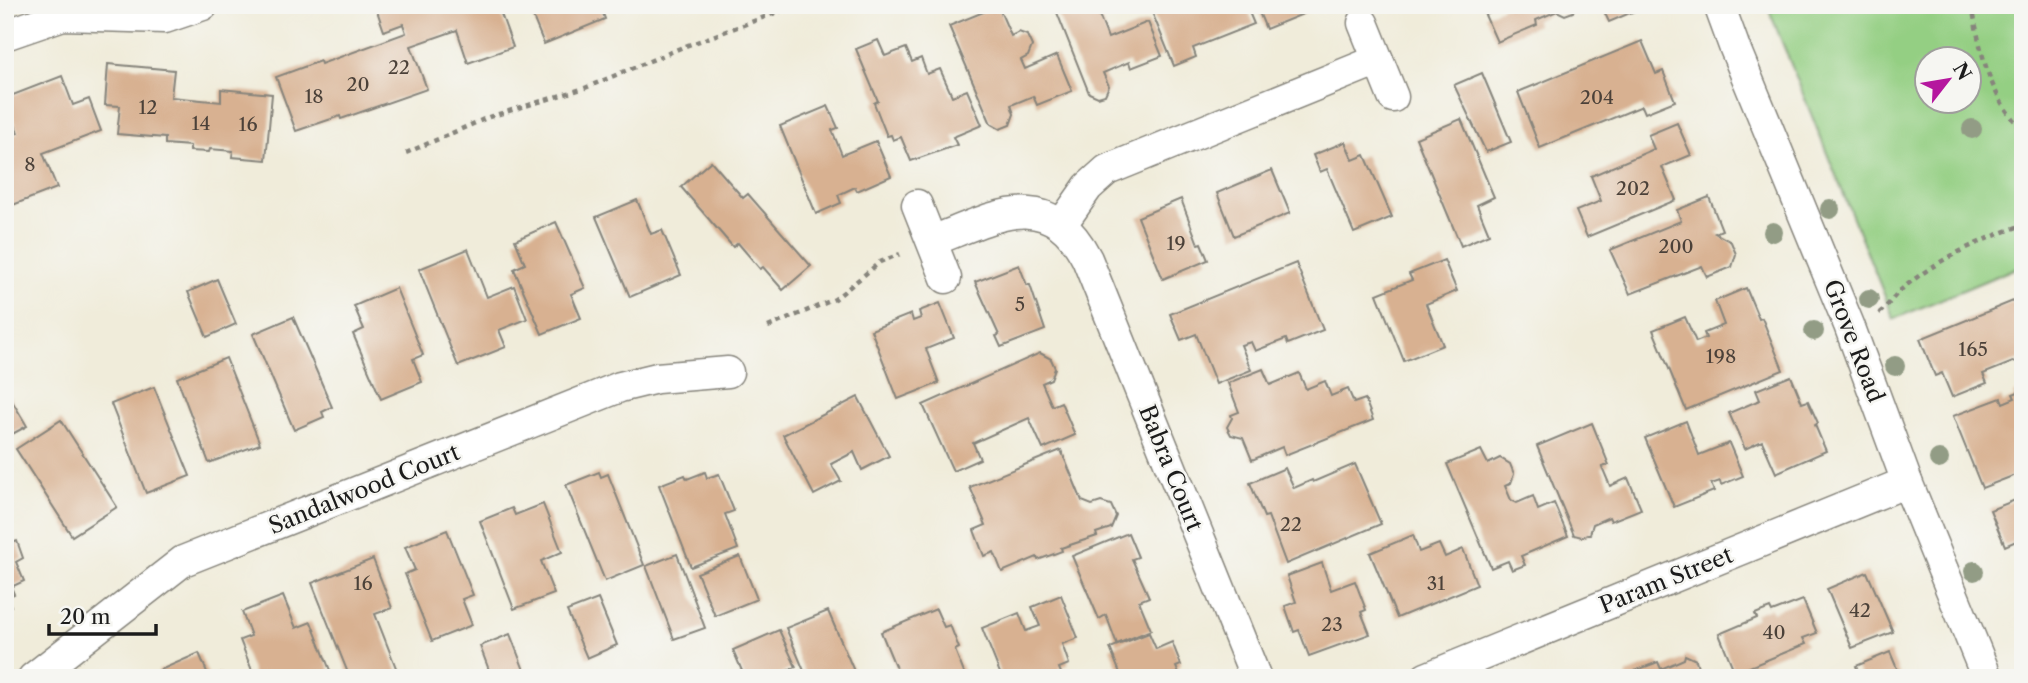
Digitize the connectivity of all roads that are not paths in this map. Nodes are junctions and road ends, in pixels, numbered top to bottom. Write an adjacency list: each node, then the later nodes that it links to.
1 (203, 5): 3 (street)
2 (1719, 5): 13 (street, Grove Road)
3 (144, 10): 5 (street)
4 (1363, 23): 6 (street)
5 (5, 35)
6 (1378, 60): 7 (street); 9 (street)
7 (1393, 97)
8 (918, 205): 10 (street)
9 (1062, 224): 10 (street); 15 (street, Babra Court)
10 (932, 241): 11 (street)
11 (946, 278)
12 (728, 373): 14 (street, Sandalwood Court)
13 (1907, 482): 16 (street, Param Street); 17 (street, Grove Road)
14 (33, 678)
15 (1256, 678)
16 (1426, 678)
17 (1987, 678)

